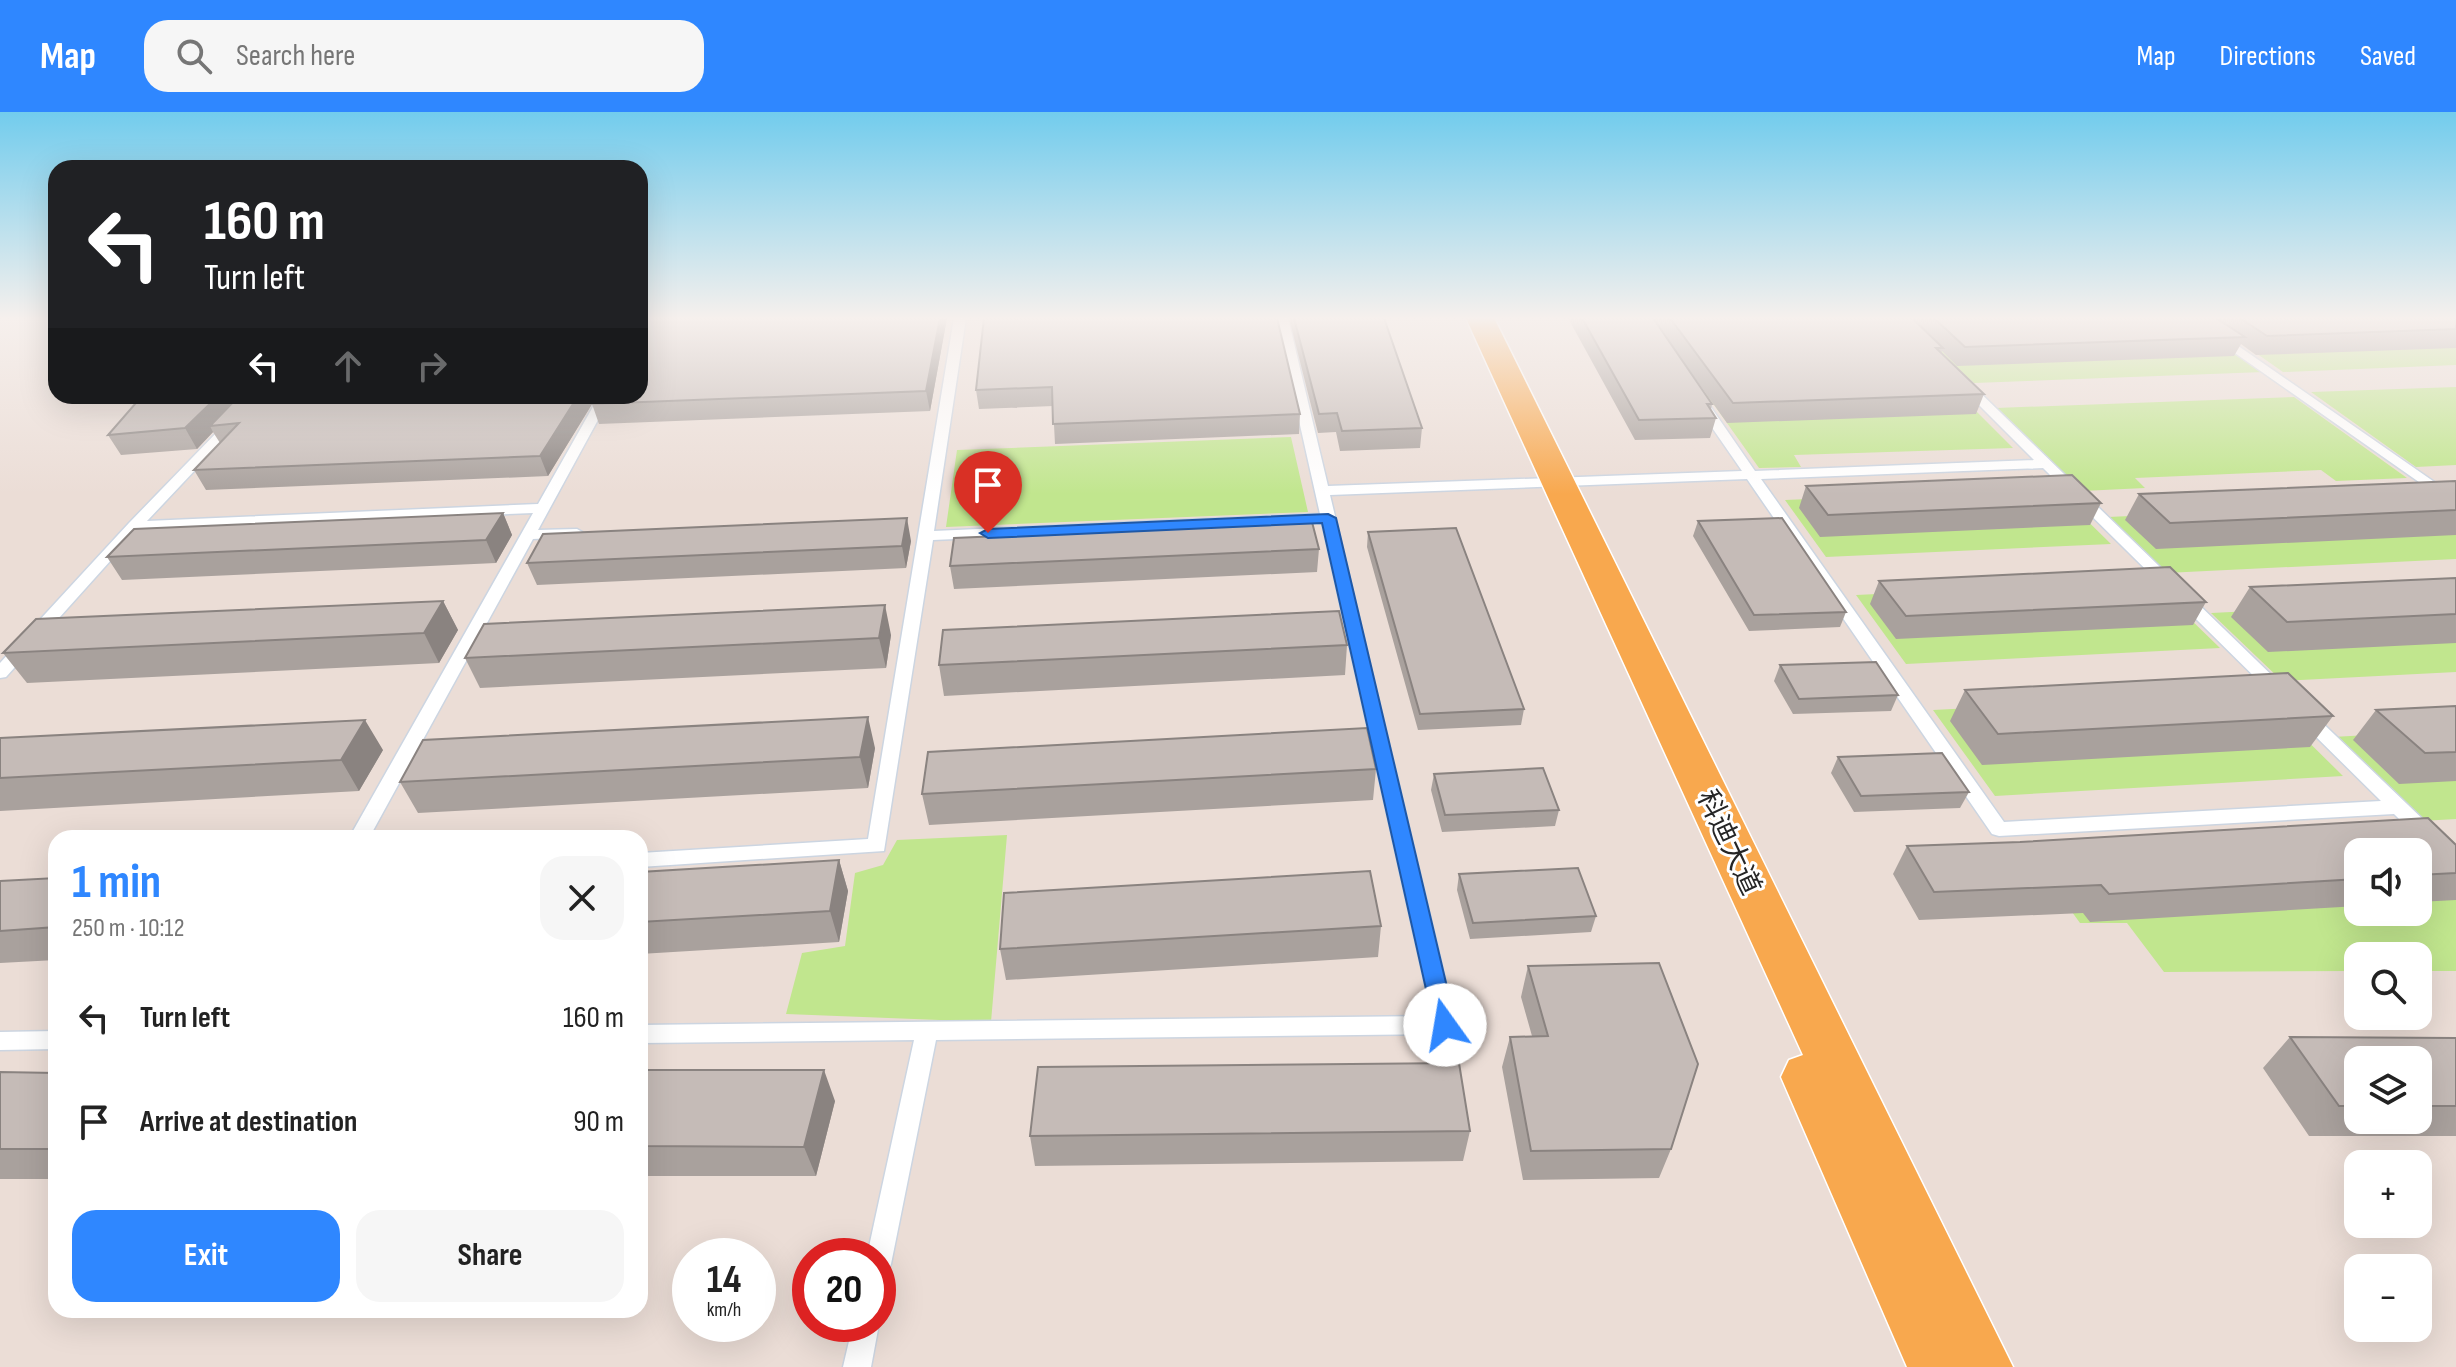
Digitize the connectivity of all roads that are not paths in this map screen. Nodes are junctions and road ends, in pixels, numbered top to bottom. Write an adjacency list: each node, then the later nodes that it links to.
1 (949, 377): 17 (lane)
2 (1296, 377): 13 (lane)
3 (1493, 377): 12 (main road, 科迪大道)
4 (1504, 377): 12 (main road, 科迪大道)
5 (1957, 377): 10 (lane)
6 (2274, 377): 14 (lane)
7 (1688, 383): 11 (lane)
8 (251, 404): 18 (lane)
9 (601, 404): 15 (lane)
10 (2047, 464): 11 (lane); 22 (lane)
11 (1750, 475): 12 (lane); 22 (lane)
12 (1548, 482): 13 (lane); 33 (main road, 科迪大道); 34 (main road, 科迪大道)
13 (1322, 491): 16 (lane)
14 (2456, 504)
15 (543, 508): 18 (lane); 20 (lane)
16 (1328, 518): 17 (lane); 26 (lane)
17 (922, 525): 24 (lane)
18 (134, 526): 21 (lane)
19 (590, 533): 20 (lane)
20 (528, 535): 23 (lane)
21 (0, 673)
22 (2399, 807): 25 (lane)
23 (363, 830)
24 (648, 860)
25 (2456, 863)
26 (927, 1031): 27 (lane); 30 (lane)
27 (648, 1034)
28 (48, 1040): 29 (lane)
29 (0, 1041)
30 (883, 1238)
31 (862, 1342): 32 (lane)
32 (857, 1367)
33 (1941, 1367)
34 (1980, 1367)

